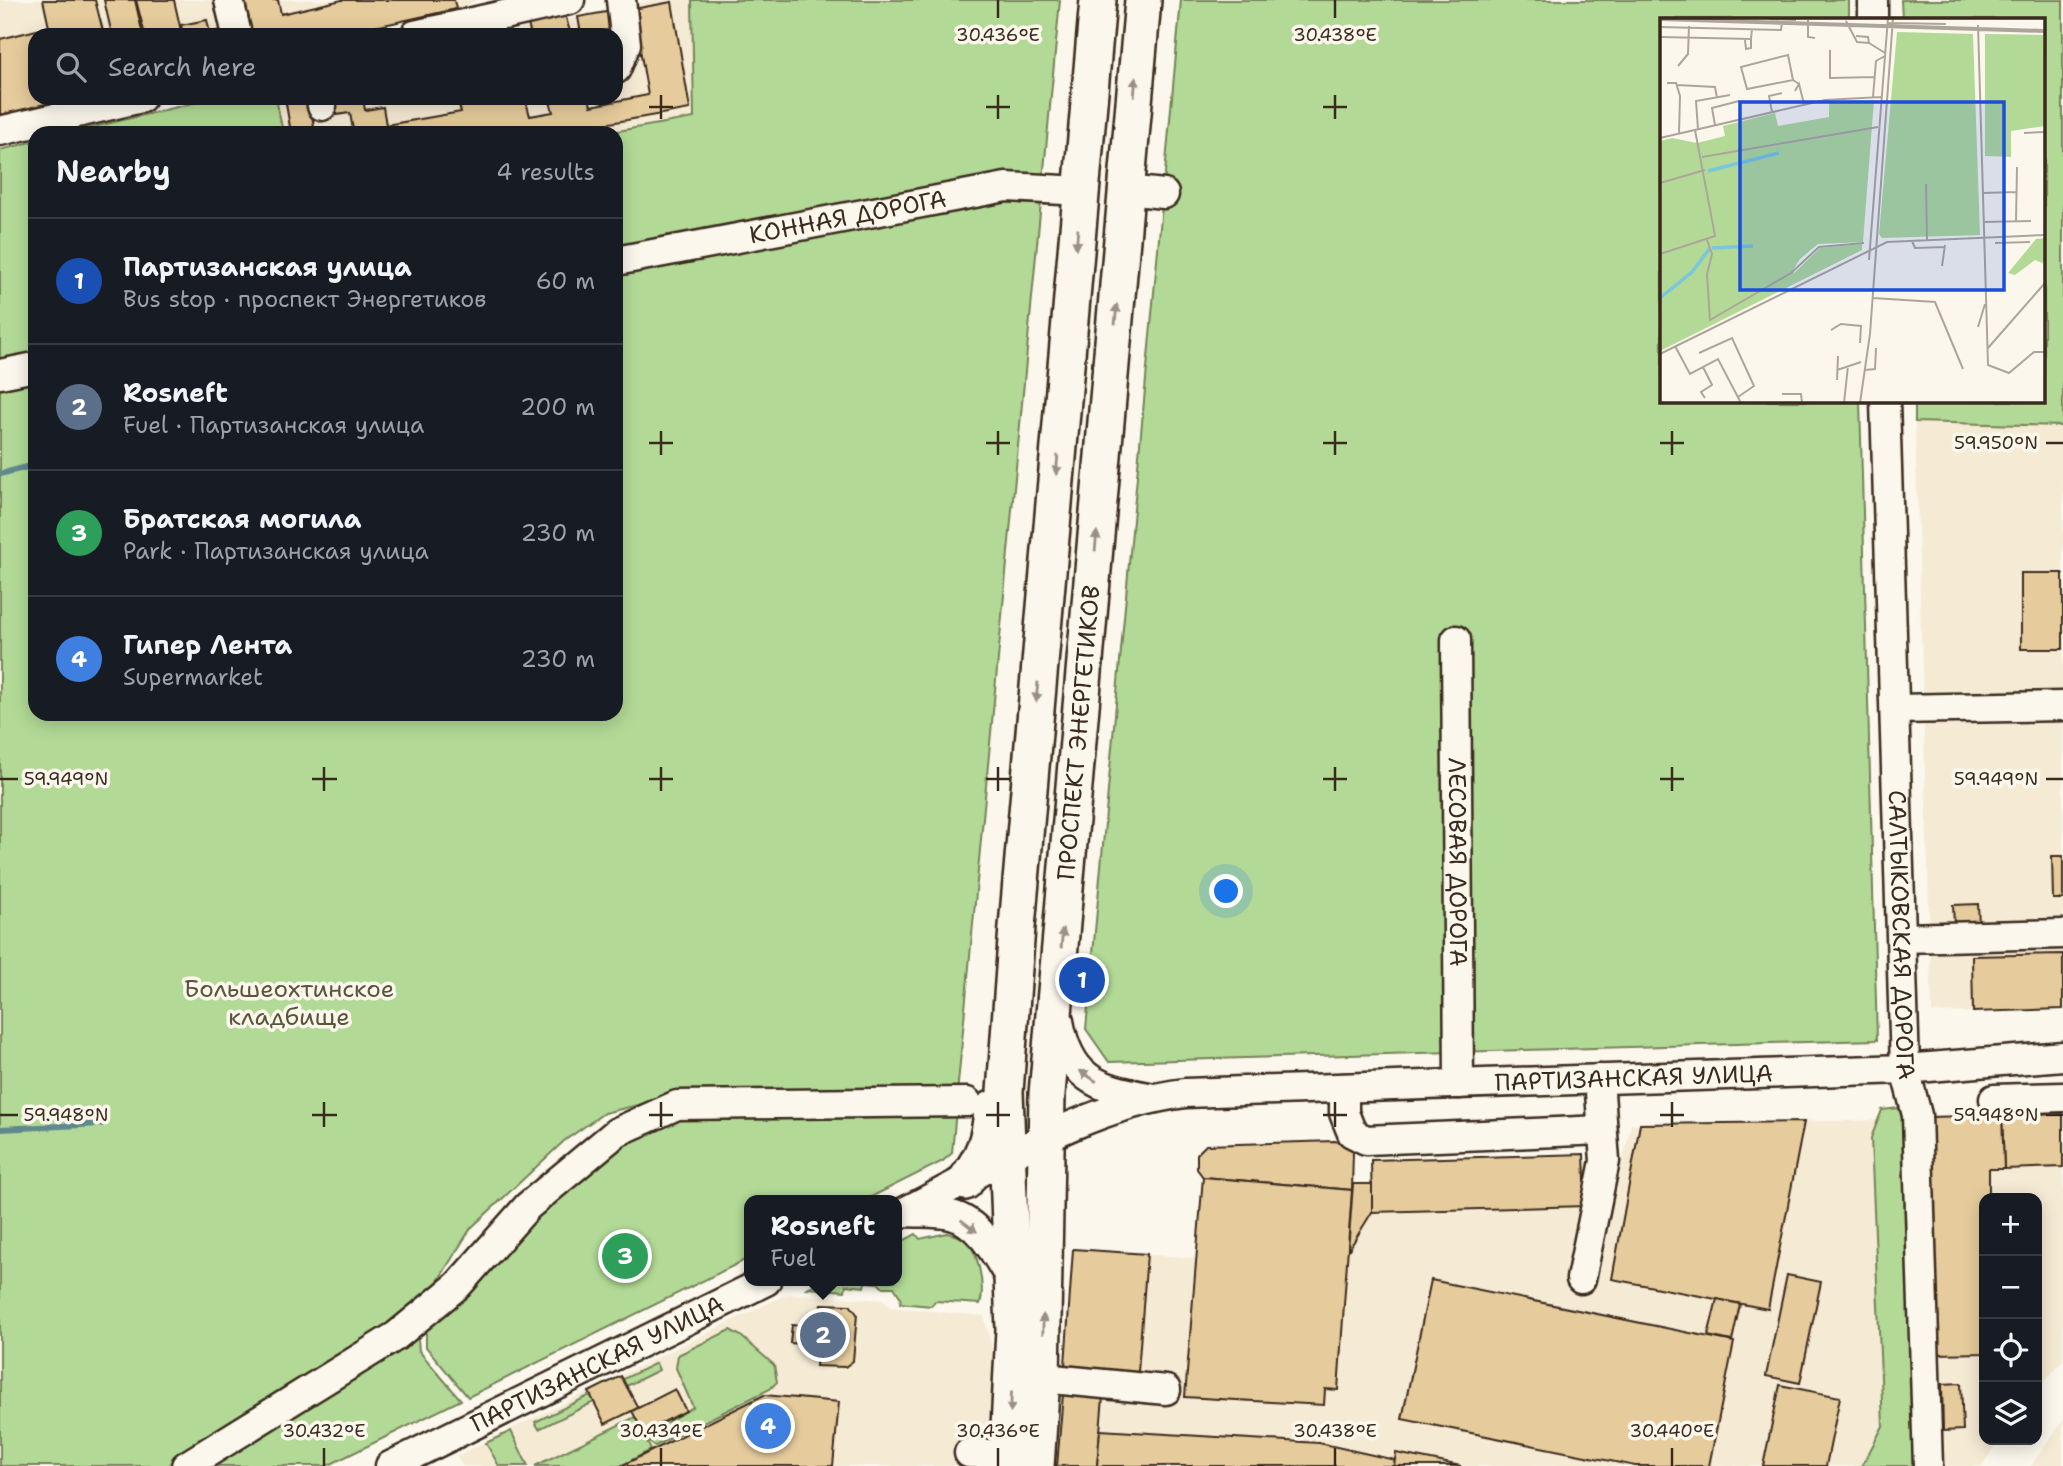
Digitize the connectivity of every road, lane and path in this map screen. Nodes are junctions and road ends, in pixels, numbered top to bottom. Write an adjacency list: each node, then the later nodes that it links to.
1 (229, 0): 9 (street)
2 (570, 0): 7 (street)
3 (621, 0): 11 (street)
4 (1098, 0): 15 (main road, ПРОСПЕКТ ЭНЕРГЕТИКОВ)
5 (1143, 0): 14 (main road, ПРОСПЕКТ ЭНЕРГЕТИКОВ, one-way to 5)
6 (1872, 0): 8 (street)
7 (493, 8): 10 (street)
8 (1873, 18)
9 (235, 28)
10 (440, 28)
11 (623, 52)
12 (111, 105): 13 (street)
13 (0, 131)
14 (1126, 190): 16 (street); 26 (main road, ПРОСПЕКТ ЭНЕРГЕТИКОВ, one-way to 14)
15 (1082, 191): 17 (street, КОННАЯ ДОРОГА); 27 (main road, ПРОСПЕКТ ЭНЕРГЕТИКОВ, one-way to 27)
16 (1164, 194)
17 (623, 260)
18 (28, 368): 19 (street)
19 (0, 374)
20 (1885, 402): 23 (street, САЛТЫКОВСКАЯ ДОРОГА)
21 (1456, 640): 31 (street, ЛЕСОВАЯ ДОРОГА)
22 (2063, 706): 23 (street)
23 (1895, 709): 25 (street, САЛТЫКОВСКАЯ ДОРОГА)
24 (2063, 934): 25 (street)
25 (1902, 938): 29 (street, САЛТЫКОВСКАЯ ДОРОГА)
26 (1056, 1006): 33 (street, one-way to 26); 38 (main road, ПРОСПЕКТ ЭНЕРГЕТИКОВ)
27 (1010, 1018): 39 (main road, ПРОСПЕКТ ЭНЕРГЕТИКОВ); 40 (main road)
28 (2063, 1056): 29 (street, ПАРТИЗАНСКАЯ УЛИЦА)
29 (1905, 1069): 30 (street, ПАРТИЗАНСКАЯ УЛИЦА); 52 (street, САЛТЫКОВСКАЯ ДОРОГА)
30 (1599, 1079): 31 (street, ПАРТИЗАНСКАЯ УЛИЦА); 37 (street)
31 (1459, 1084): 32 (street, ПАРТИЗАНСКАЯ УЛИЦА)
32 (1344, 1088): 33 (street, ПАРТИЗАНСКАЯ УЛИЦА); 37 (street)
33 (1152, 1097): 38 (street, ПАРТИЗАНСКАЯ УЛИЦА)
34 (2063, 1097): 35 (street)
35 (1994, 1099)
36 (967, 1102): 50 (street)
37 (1602, 1130): 43 (street)
38 (1047, 1138): 39 (street, ПАРТИЗАНСКАЯ УЛИЦА); 46 (main road, ПРОСПЕКТ ЭНЕРГЕТИКОВ, one-way to 38)
39 (1007, 1157): 40 (street, ПАРТИЗАНСКАЯ УЛИЦА); 44 (main road, ПРОСПЕКТ ЭНЕРГЕТИКОВ)
40 (965, 1182): 41 (street, ПАРТИЗАНСКАЯ УЛИЦА)
41 (902, 1213)
42 (902, 1214): 44 (street, one-way to 44)
43 (1581, 1279)
44 (1014, 1285): 49 (main road, ПРОСПЕКТ ЭНЕРГЕТИКОВ, one-way to 49)
45 (756, 1286): 51 (street, ПАРТИЗАНСКАЯ УЛИЦА)
46 (1042, 1378): 47 (street); 49 (main road, ПРОСПЕКТ ЭНЕРГЕТИКОВ)
47 (1166, 1390)
48 (970, 1453): 49 (street)
49 (1017, 1462)
50 (186, 1466)
51 (390, 1466)
52 (1928, 1466)

